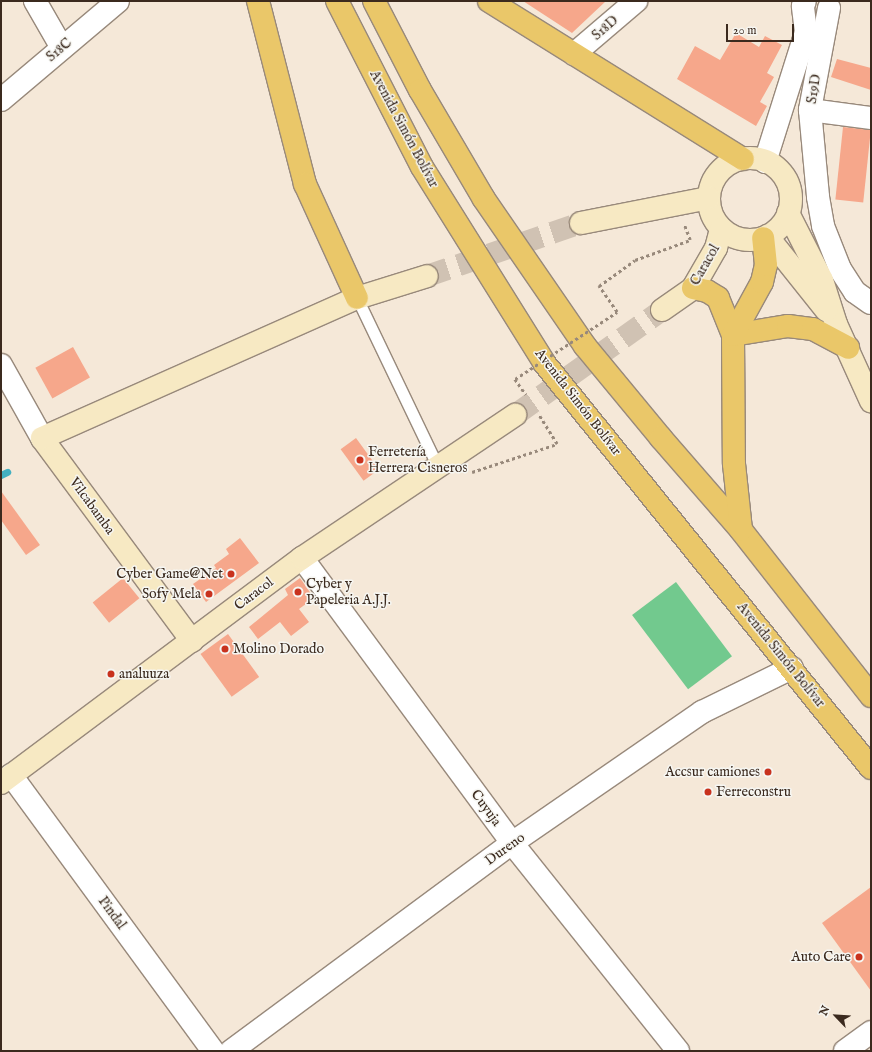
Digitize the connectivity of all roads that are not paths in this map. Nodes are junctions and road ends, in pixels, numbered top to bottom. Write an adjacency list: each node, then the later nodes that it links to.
1 (35, 1): 10 (street)
2 (118, 1): 10 (street, S18C)
3 (258, 1): 24 (highway)
4 (337, 1): 38 (highway, Avenida Simón Bolívar)
5 (374, 1): 35 (highway)
6 (489, 1): 11 (highway)
7 (636, 1): 11 (street, S18D)
8 (804, 4): 9 (street); 16 (street)
9 (831, 5): 13 (street, S19D)
10 (62, 48): 12 (street, S18C)
11 (574, 54): 15 (highway)
12 (1, 100)
13 (810, 110): 14 (street, S19D); 25 (street)
14 (871, 118)
15 (743, 159): 16 (street); 17 (street)
16 (765, 162): 18 (street)
17 (709, 198): 19 (street); 20 (street)
18 (788, 213): 21 (street); 27 (street)
19 (581, 223)
20 (721, 229): 21 (street); 23 (street, Caracol)
21 (765, 237): 27 (street); 28 (highway)
22 (427, 276): 24 (street)
23 (693, 288): 26 (street, Caracol); 28 (highway)
24 (357, 298): 33 (street); 34 (lane)
25 (871, 304)
26 (662, 310)
27 (836, 324): 29 (street)
28 (733, 335): 29 (highway); 35 (highway)
29 (848, 348): 31 (street)
30 (1, 365): 33 (street, Vilcabamba)
31 (871, 402)
32 (515, 415): 34 (street, Caracol)
33 (42, 438): 37 (street, Vilcabamba)
34 (441, 464): 36 (street, Caracol)
35 (741, 530): 39 (highway)
36 (302, 558): 37 (street, Caracol); 42 (street, Cuyuja)
37 (192, 641): 41 (street, Caracol)
38 (792, 668): 40 (highway, Avenida Simón Bolívar); 42 (street, Dureno)
39 (871, 696)
40 (871, 768)
41 (6, 779): 44 (street, Pindal)
42 (512, 843): 45 (street, Dureno); 46 (street, Cuyuja)
43 (871, 1032): 47 (street)
44 (213, 1051)
45 (231, 1051)
46 (678, 1051)
47 (845, 1051)

